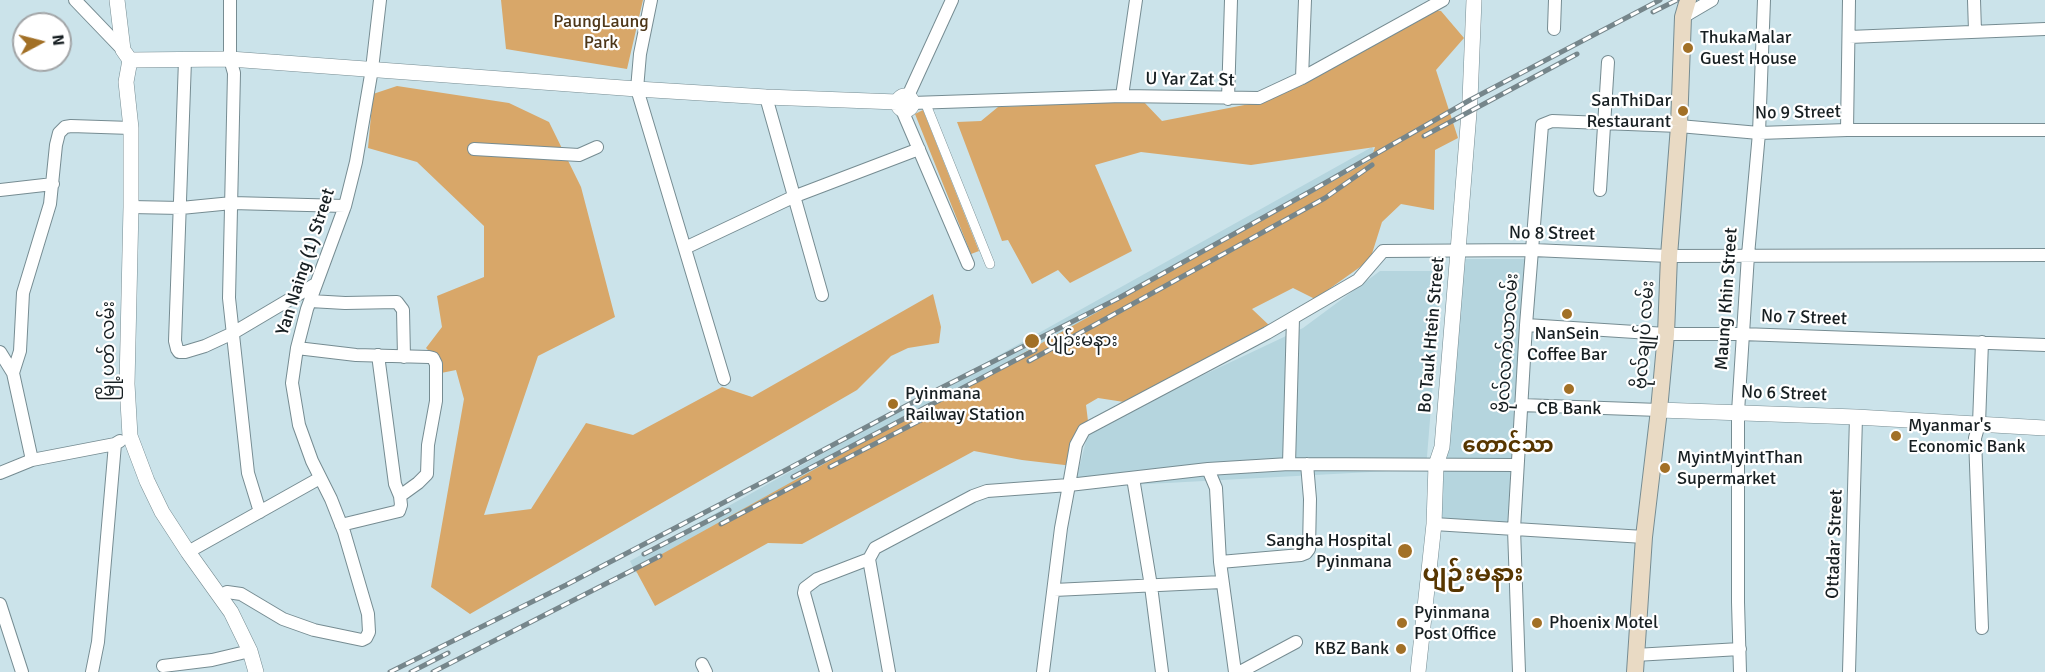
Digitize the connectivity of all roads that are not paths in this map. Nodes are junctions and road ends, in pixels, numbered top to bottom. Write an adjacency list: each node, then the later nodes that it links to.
1 (75, 0): 23 (street)
2 (117, 0): 23 (street, မြို့ပတ် လမ်း)
3 (230, 0): 24 (street)
4 (380, 0): 27 (street, Yan Naing (1) Street)
5 (651, 0): 29 (street)
6 (952, 0): 33 (street)
7 (1136, 0): 30 (street)
8 (1231, 0): 32 (street)
9 (1305, 0): 28 (street)
10 (1443, 0): 28 (street, U Yar Zat St)
11 (1474, 0): 54 (street, Bo Tauk Htein Street)
12 (1555, 0): 19 (street)
13 (1688, 0): 18 (main road, ဗိုလ်ချုပ် လမ်း)
14 (1712, 0): 18 (street)
15 (1764, 0): 40 (street, Maung Khin Street)
16 (1849, 0): 22 (street)
17 (1974, 0): 21 (street)
18 (1683, 16): 36 (main road, ဗိုလ်ချုပ် လမ်း)
19 (1554, 29)
20 (2045, 29): 21 (street)
21 (1975, 31): 22 (street)
22 (1849, 37): 38 (street)
23 (126, 55): 25 (street); 37 (street, မြို့ပတ် လမ်း)
24 (230, 59): 25 (street); 27 (street); 48 (street)
25 (184, 60): 51 (street)
26 (1608, 62): 35 (street)
27 (372, 69): 29 (street); 49 (street, Yan Naing (1) Street)
28 (1302, 78): 32 (street, U Yar Zat St)
29 (637, 89): 31 (street); 52 (street)
30 (1122, 96): 32 (street, U Yar Zat St); 33 (street, U Yar Zat St)
31 (766, 97): 33 (street); 47 (street)
32 (1228, 99)
33 (909, 103): 43 (street); 59 (street)
34 (1547, 123): 35 (street, No 9 Street); 53 (street, ဗိုလ်လက်ယာလမ်း)
35 (1605, 123): 36 (street, No 9 Street); 46 (street)
36 (1679, 126): 40 (street, No 9 Street); 57 (main road, ဗိုလ်ချုပ် လမ်း)
37 (131, 128): 44 (street); 50 (street, မြို့ပတ် လမ်း)
38 (1847, 130): 39 (street, No 9 Street); 40 (street, No 9 Street)
39 (2045, 130)
40 (1759, 133): 55 (street, Maung Khin Street)
41 (597, 147): 42 (street)
42 (474, 149)
43 (919, 149): 47 (street); 58 (street)
44 (53, 184): 45 (street); 74 (street)
45 (0, 190)
46 (1600, 190)
47 (793, 197): 52 (street); 61 (street)
48 (232, 202): 49 (street); 51 (street); 65 (street)
49 (345, 206): 60 (street, Yan Naing (1) Street)
50 (131, 207): 51 (street); 82 (street, မြို့ပတ် လမ်း)
51 (181, 207): 65 (street)
52 (685, 249): 75 (street)
53 (1533, 250): 54 (street, No 8 Street); 57 (street, No 8 Street); 64 (street, ဗိုလ်လက်ယာလမ်း)
54 (1458, 251): 63 (street, No 8 Street); 87 (street, Bo Tauk Htein Street)
55 (1748, 255): 56 (street, No 8 Street); 57 (street, No 8 Street); 67 (street, Maung Khin Street)
56 (2045, 255)
57 (1669, 256): 66 (main road, ဗိုလ်ချုပ် လမ်း)
58 (968, 264)
59 (990, 264)
60 (314, 285): 62 (street, Yan Naing (1) Street); 65 (street)
61 (822, 296)
62 (310, 301): 70 (street, Yan Naing (1) Street); 73 (street)
63 (1293, 318): 85 (street); 93 (street, No 8 Street)
64 (1526, 325): 66 (street, No 7 Street); 76 (street, ဗိုလ်လက်ယာလမ်း)
65 (233, 333): 95 (street)
66 (1666, 334): 67 (street, No 7 Street); 77 (main road, ဗိုလ်ချုပ် လမ်း)
67 (1742, 334): 68 (street, No 7 Street); 78 (street, Maung Khin Street)
68 (1982, 342): 69 (street, No 7 Street); 80 (street)
69 (2045, 345)
70 (297, 348): 72 (street); 91 (street, Yan Naing (1) Street)
71 (0, 352): 74 (street)
72 (378, 355): 73 (street); 94 (street)
73 (404, 357): 94 (street)
74 (13, 373): 84 (street)
75 (723, 379)
76 (1521, 405): 77 (street, No 6 Street); 88 (street, ဗိုလ်လက်ယာလမ်း)
77 (1659, 410): 78 (street, No 6 Street); 99 (main road, ဗိုလ်ချုပ် လမ်း)
78 (1738, 412): 79 (street, No 6 Street); 110 (street, Maung Khin Street)
79 (1856, 417): 80 (street, No 6 Street); 127 (street, Ottadar Street)
80 (1979, 424): 81 (street, No 6 Street); 108 (street)
81 (2045, 428)
82 (130, 436): 83 (street); 100 (street, မြို့ပတ် လမ်း)
83 (115, 444): 84 (street); 115 (street)
84 (32, 460): 90 (street)
85 (1289, 464): 86 (street); 89 (street)
86 (1307, 464): 87 (street); 102 (street)
87 (1436, 465): 88 (street); 96 (street, Bo Tauk Htein Street)
88 (1517, 465): 98 (street, ဗိုလ်လက်ယာလမ်း)
89 (1208, 469): 92 (street); 102 (street)
90 (0, 473)
91 (320, 478): 95 (street); 97 (street, Yan Naing (1) Street)
92 (1133, 478): 93 (street); 104 (street)
93 (1069, 485): 101 (street); 105 (street, No 8 Street)
94 (400, 496): 97 (street)
95 (260, 512): 100 (street)
96 (1434, 524): 98 (street); 123 (street, Bo Tauk Htein Street)
97 (341, 525): 106 (street, Yan Naing (1) Street)
98 (1514, 530): 99 (street); 124 (street, ဗိုလ်လက်ယာလမ်း)
99 (1644, 537): 112 (main road, ဗိုလ်ချုပ် လမ်း)
100 (188, 552): 106 (street, မြို့ပတ် လမ်း)
101 (869, 559): 117 (street); 118 (street)
102 (1220, 562): 103 (street)
103 (1222, 582): 104 (street); 121 (street)
104 (1151, 586): 105 (street); 120 (street)
105 (1054, 590): 119 (street, No 8 Street)
106 (220, 596): 111 (street, မြို့ပတ် လမ်း)
107 (0, 604): 114 (street)
108 (1982, 628)
109 (1296, 642): 122 (street)
110 (1740, 649): 112 (street); 126 (street, Maung Khin Street)
111 (250, 651): 113 (street); 116 (street, မြို့ပတ် လမ်း)
112 (1635, 654): 125 (main road, ဗိုလ်ချုပ် လမ်း)
113 (163, 666)
114 (22, 672)
115 (92, 672)
116 (256, 672)
117 (826, 672)
118 (889, 672)
119 (1043, 672)
120 (1162, 672)
121 (1235, 672)
122 (1240, 672)
123 (1418, 672)
124 (1518, 672)
125 (1635, 672)
126 (1740, 672)
127 (1849, 672)

